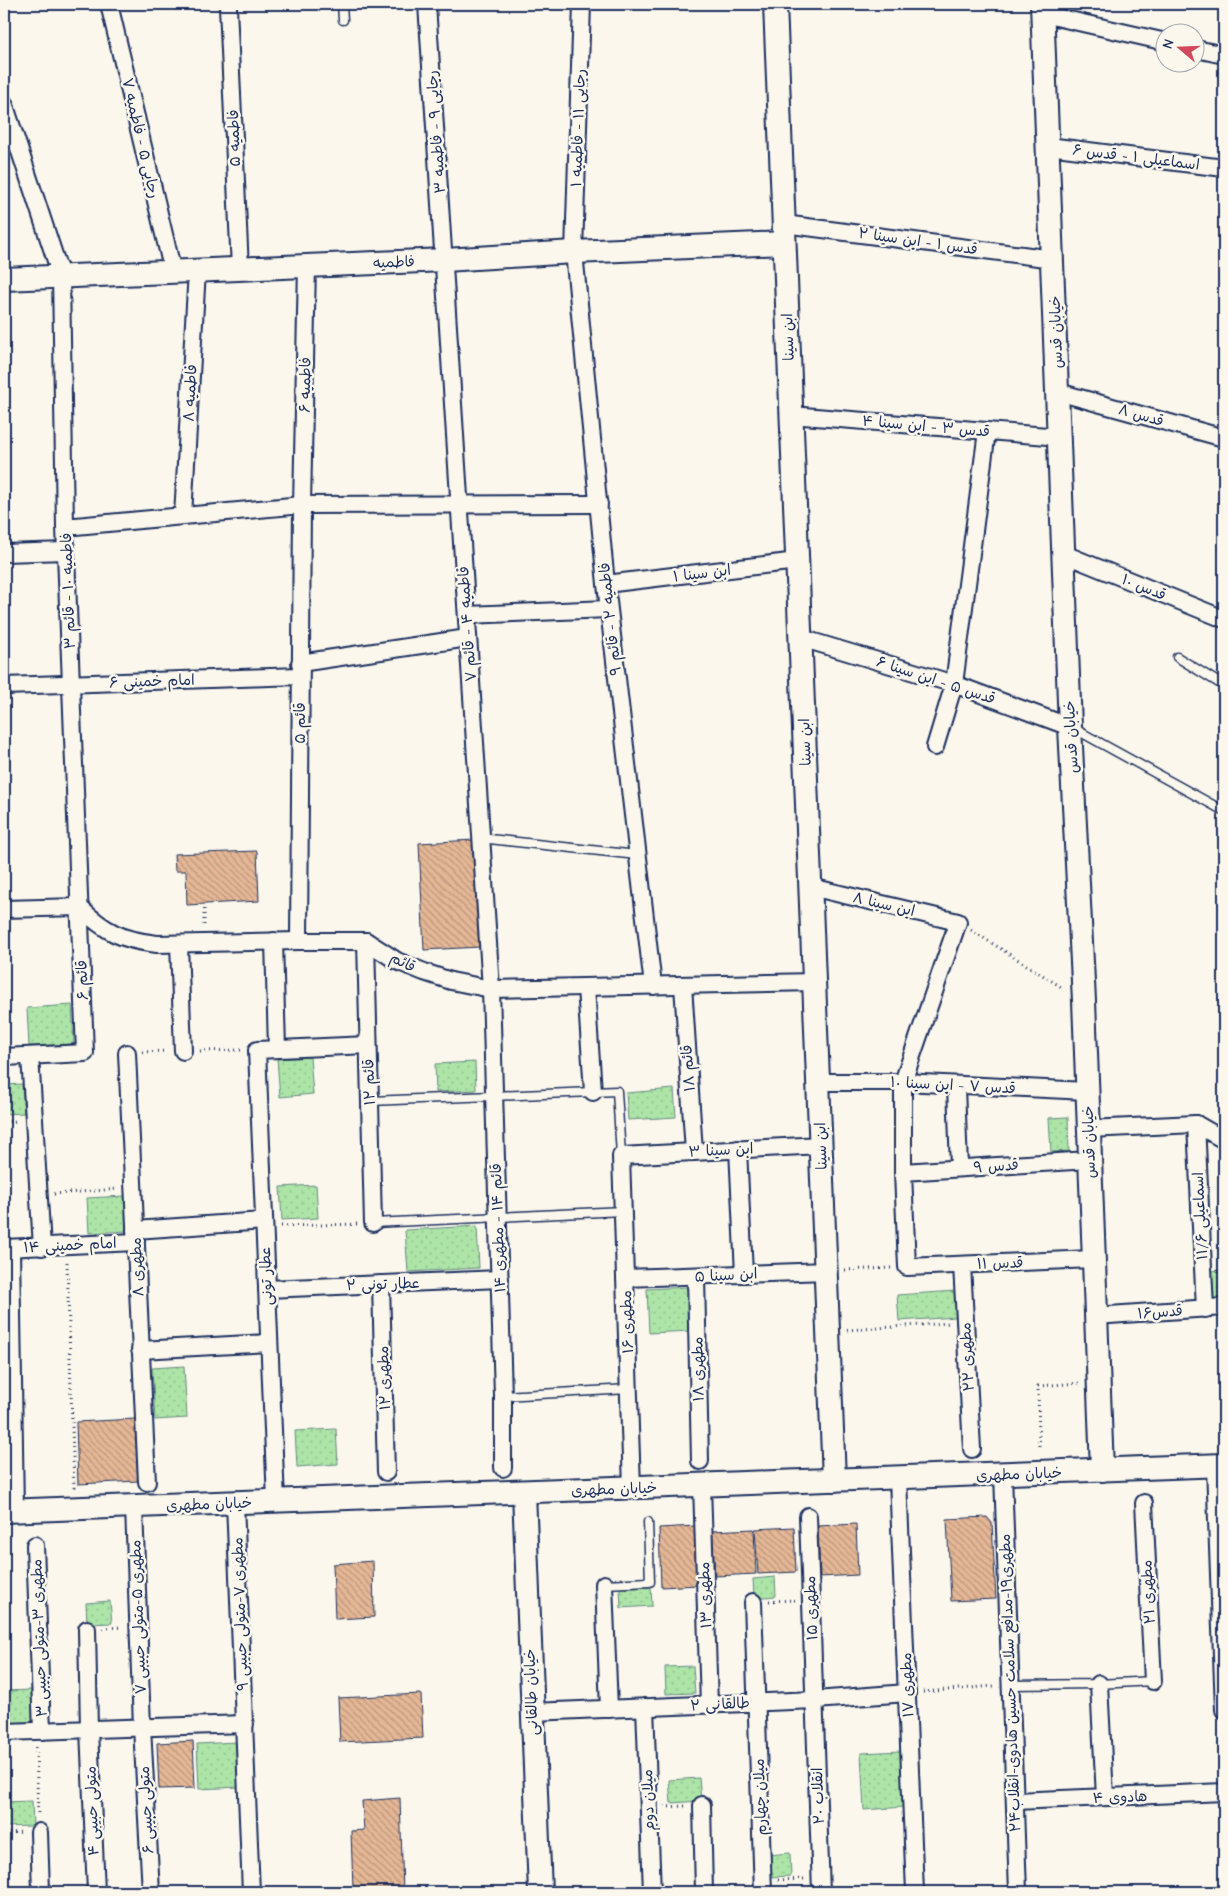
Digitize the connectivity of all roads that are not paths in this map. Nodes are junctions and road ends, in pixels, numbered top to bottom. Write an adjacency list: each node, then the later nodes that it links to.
1 (109, 4): 22 (street, رجایی ۵ - فاطمیه ۷)
2 (342, 4): 8 (lane)
3 (427, 4): 17 (street, رجایی ۹ - فاطمیه ۳)
4 (582, 4): 16 (street, رجایی ۱۱ - فاطمیه ۱)
5 (775, 4): 15 (street, ابن سینا)
6 (228, 7): 20 (street, فاطمیه ۵)
7 (1043, 9): 9 (street); 13 (street, خیابان قدس)
8 (343, 20)
9 (1156, 39)
10 (1206, 51): 11 (street)
11 (1224, 55)
12 (4, 102): 23 (street, فاطمیه ۱۰ - قائم ۳)
13 (1048, 146): 14 (street, اسماعیلی ۱ - قدس ۶); 18 (street, خیابان قدس)
14 (1224, 168)
15 (784, 233): 16 (street, فاطمیه); 18 (street, قدس ۱ - ابن سینا ۲); 26 (street, ابن سینا)
16 (574, 252): 17 (street, فاطمیه); 31 (street, فاطمیه ۲ - قائم ۹)
17 (445, 260): 19 (street, فاطمیه); 30 (street, فاطمیه ۴ - قائم ۷)
18 (1053, 260): 25 (street, خیابان قدس)
19 (307, 265): 20 (street, فاطمیه); 32 (street, فاطمیه ۶)
20 (240, 268): 21 (street, فاطمیه)
21 (197, 270): 22 (street, فاطمیه); 33 (street, فاطمیه ۸)
22 (173, 272): 23 (street, فاطمیه)
23 (61, 276): 24 (street, فاطمیه); 34 (street, فاطمیه ۱۰ - قائم ۳)
24 (4, 279)
25 (1058, 392): 28 (street, خیابان قدس); 29 (street, قدس ۸)
26 (791, 415): 27 (street, قدس ۳ - ابن سینا ۴); 38 (street, ابن سینا)
27 (987, 431): 28 (street, قدس ۳ - ابن سینا ۴); 48 (street)
28 (1060, 436): 37 (street, خیابان قدس)
29 (1224, 438)
30 (458, 504): 31 (street); 32 (street); 41 (street, فاطمیه ۴ - قائم ۷)
31 (599, 504): 39 (street, فاطمیه ۲ - قائم ۹)
32 (302, 505): 33 (street); 46 (street, قائم ۵)
33 (183, 516): 34 (street)
34 (65, 527): 35 (street, فاطمیه ۱۰ - قائم ۳)
35 (66, 551): 36 (street); 47 (street, فاطمیه ۱۰ - قائم ۳)
36 (4, 553)
37 (1064, 554): 42 (street, قدس ۱۰); 51 (street, خیابان قدس)
38 (797, 561): 39 (street, ابن سینا ۱); 44 (street, ابن سینا)
39 (606, 584): 40 (street, فاطمیه ۲ - قائم ۹)
40 (608, 608): 41 (street); 55 (street, فاطمیه ۲ - قائم ۹)
41 (467, 615): 43 (street, فاطمیه ۴ - قائم ۷)
42 (1224, 619)
43 (468, 638): 46 (street, امام خمینی ۶); 54 (street, فاطمیه ۴ - قائم ۷)
44 (801, 638): 48 (street, قدس ۵ - ابن سینا ۶); 56 (street, ابن سینا)
45 (1177, 657): 50 (lane)
46 (300, 670): 47 (street, امام خمینی ۶); 60 (street, قائم ۵)
47 (71, 684): 49 (street, امام خمینی ۶); 57 (street, فاطمیه ۱۰ - قائم ۳)
48 (954, 684): 51 (street, قدس ۵ - ابن سینا ۶); 52 (street)
49 (4, 686)
50 (1224, 686)
51 (1070, 727): 53 (lane); 77 (street, خیابان قدس)
52 (935, 747)
53 (1224, 811)
54 (480, 838): 55 (lane); 67 (street, فاطمیه ۴ - قائم ۷)
55 (637, 855): 65 (street, فاطمیه ۲ - قائم ۹)
56 (811, 887): 63 (street, ابن سینا); 75 (street, ابن سینا ۸)
57 (79, 907): 58 (street); 62 (street); 72 (street, قائم ۶)
58 (4, 908)
59 (274, 941): 60 (street); 62 (street); 69 (street)
60 (299, 941): 61 (street)
61 (366, 941): 67 (street, قائم); 68 (street, قائم ۱۲)
62 (179, 944): 70 (street)
63 (815, 982): 64 (street, قائم); 74 (street, ابن سینا)
64 (683, 985): 65 (street, قائم); 86 (street, قائم ۱۸)
65 (653, 986): 66 (street, قائم)
66 (586, 987): 67 (street, قائم); 78 (street)
67 (491, 988): 79 (street, قائم ۱۴ - مطهری ۱۴)
68 (368, 1045): 69 (street); 80 (street, قائم ۱۲)
69 (277, 1049): 94 (street, عطار تونی)
70 (183, 1051)
71 (127, 1052): 95 (street, مطهری ۸)
72 (30, 1056): 73 (street); 96 (street)
73 (4, 1057)
74 (819, 1082): 75 (street, قدس ۷ - ابن سینا ۱۰); 84 (street, ابن سینا)
75 (903, 1082): 76 (street, قدس ۷ - ابن سینا ۱۰); 90 (street)
76 (956, 1086): 77 (street, قدس ۷ - ابن سینا ۱۰); 89 (street)
77 (1087, 1091): 82 (street, خیابان قدس)
78 (593, 1092): 79 (lane); 87 (lane)
79 (494, 1096): 80 (lane); 92 (street, قائم ۱۴ - مطهری ۱۴)
80 (370, 1101): 93 (street, قائم ۱۲)
81 (1196, 1124): 82 (street); 83 (street); 108 (street, اسماعیلی ۱۱/۶)
82 (1088, 1129): 88 (street, خیابان قدس)
83 (1224, 1140)
84 (821, 1145): 85 (street, ابن سینا ۳); 100 (street, ابن سینا)
85 (738, 1149): 86 (street, ابن سینا ۳); 101 (street)
86 (694, 1152): 87 (street, ابن سینا ۳)
87 (621, 1156): 91 (street, مطهری ۱۶)
88 (1089, 1160): 89 (street, قدس ۹); 98 (street, خیابان قدس)
89 (959, 1168): 90 (street, قدس ۹)
90 (903, 1172): 99 (street, قدس ۱۱)
91 (623, 1211): 92 (lane); 103 (street, مطهری ۱۶)
92 (498, 1217): 93 (lane); 104 (street, قائم ۱۴ - مطهری ۱۴)
93 (373, 1223)
94 (264, 1224): 95 (street, امام خمینی ۱۴); 106 (street, عطار تونی)
95 (135, 1236): 96 (street, امام خمینی ۱۴); 112 (street, مطهری ۸)
96 (42, 1247): 97 (street, امام خمینی ۱۴)
97 (7, 1248): 110 (street)
98 (1094, 1259): 99 (street, قدس ۱۱); 109 (street, خیابان قدس)
99 (962, 1265): 115 (street, مطهری ۲۲)
100 (826, 1271): 101 (street, ابن سینا ۵); 123 (street, ابن سینا)
101 (744, 1274): 102 (street, ابن سینا ۵)
102 (696, 1277): 103 (street, ابن سینا ۵); 116 (street, مطهری ۱۸)
103 (625, 1278): 113 (street, مطهری ۱۶)
104 (500, 1279): 105 (street, عطار تونی ۲); 114 (street, قائم ۱۴ - مطهری ۱۴)
105 (381, 1284): 106 (street, عطار تونی ۲); 120 (street, مطهری ۱۲)
106 (267, 1289): 111 (street, عطار تونی)
107 (1224, 1307): 108 (street, قدس۱۶)
108 (1205, 1309): 109 (street, قدس۱۶)
109 (1095, 1316): 119 (street, خیابان قدس)
110 (8, 1319): 132 (street)
111 (269, 1343): 112 (street); 128 (street, عطار تونی)
112 (140, 1350): 124 (street, مطهری ۸)
113 (629, 1389): 114 (lane); 126 (street, مطهری ۱۶)
114 (503, 1396): 118 (street, قائم ۱۴ - مطهری ۱۴)
115 (972, 1449)
116 (700, 1460)
117 (1220, 1466): 119 (street, خیابان مطهری); 148 (street)
118 (503, 1468)
119 (1102, 1470): 121 (street, خیابان مطهری)
120 (386, 1472)
121 (1003, 1474): 122 (street, خیابان مطهری); 141 (street, مطهری۱۹-مدافع سلامت حسین هادوی-انقلاب۲۴)
122 (898, 1478): 123 (street, خیابان مطهری); 142 (street, مطهری ۱۷)
123 (834, 1480): 125 (street, خیابان مطهری)
124 (147, 1482)
125 (702, 1485): 126 (street, خیابان مطهری); 145 (street, مطهری ۱۳)
126 (632, 1488): 127 (street, خیابان مطهری)
127 (524, 1492): 128 (street, خیابان مطهری); 149 (street, خیابان طالقانی)
128 (276, 1502): 129 (street, خیابان مطهری)
129 (235, 1503): 131 (street, خیابان مطهری); 150 (street, مطهری ۷-متولی حبیبی ۹)
130 (1144, 1503): 139 (street, مطهری ۲۱)
131 (134, 1507): 132 (street, خیابان مطهری); 151 (street, مطهری ۵-متولی حبیبی ۷)
132 (10, 1511)
133 (808, 1516): 143 (street, مطهری ۱۵)
134 (648, 1522): 136 (lane)
135 (35, 1546): 153 (street, مطهری ۳-متولی حبیبی ۳)
136 (604, 1584): 147 (street)
137 (753, 1602): 144 (street, میلان چهارم)
138 (87, 1629): 152 (street, متولی حبیبی ۴)
139 (1153, 1680): 140 (lane)
140 (1099, 1684): 141 (lane); 156 (street)
141 (1010, 1685): 157 (street, مطهری۱۹-مدافع سلامت حسین هادوی-انقلاب۲۴)
142 (907, 1693): 143 (street, طالقانی ۲); 169 (street, مطهری ۱۷)
143 (815, 1700): 144 (street, طالقانی ۲); 160 (street, انقلاب ۲۰)
144 (756, 1702): 145 (street, طالقانی ۲); 161 (street, میلان چهارم)
145 (709, 1705): 146 (street, طالقانی ۲)
146 (645, 1707): 147 (street, طالقانی ۲); 167 (street, میلان دوم)
147 (609, 1709): 149 (street, طالقانی ۲)
148 (1224, 1710)
149 (532, 1712): 166 (street, خیابان طالقانی)
150 (245, 1724): 151 (street); 165 (street, مطهری ۷-متولی حبیبی ۹)
151 (142, 1727): 152 (street); 164 (street, متولی حبیبی ۶)
152 (89, 1729): 153 (street); 163 (street, متولی حبیبی ۴)
153 (39, 1731): 154 (street)
154 (4, 1732)
155 (1224, 1792): 156 (street, هادوی ۴)
156 (1105, 1797): 157 (street, هادوی ۴)
157 (1015, 1801): 170 (street, مطهری۱۹-مدافع سلامت حسین هادوی-انقلاب۲۴)
158 (702, 1805): 168 (street)
159 (38, 1832): 162 (street)
160 (821, 1885)
161 (763, 1886)
162 (41, 1892)
163 (96, 1892)
164 (151, 1892)
165 (251, 1892)
166 (540, 1892)
167 (652, 1892)
168 (704, 1892)
169 (915, 1892)
170 (1018, 1892)

